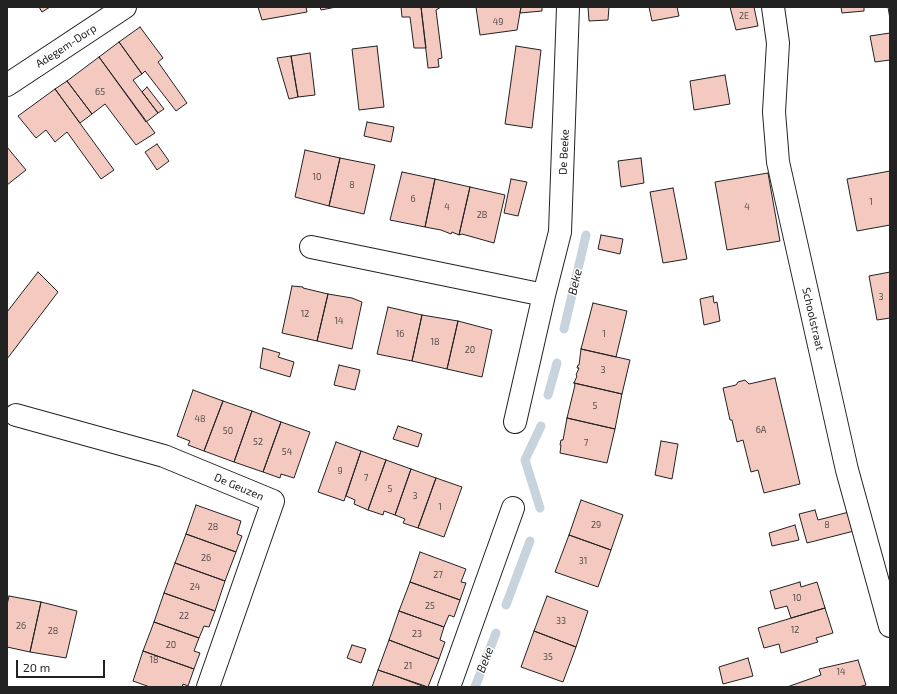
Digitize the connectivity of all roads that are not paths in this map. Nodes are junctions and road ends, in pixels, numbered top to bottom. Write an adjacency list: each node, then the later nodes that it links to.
1 (125, 7): 4 (street, Adegem-Dorp)
2 (568, 7): 6 (street, De Beeke)
3 (773, 7): 10 (street, Schoolstraat)
4 (7, 85)
5 (311, 247): 6 (street)
6 (544, 295): 8 (street, De Beeke)
7 (16, 415): 11 (street, De Geuzen)
8 (515, 422)
9 (513, 508): 12 (street)
10 (890, 626)
11 (208, 687)
12 (449, 687)

